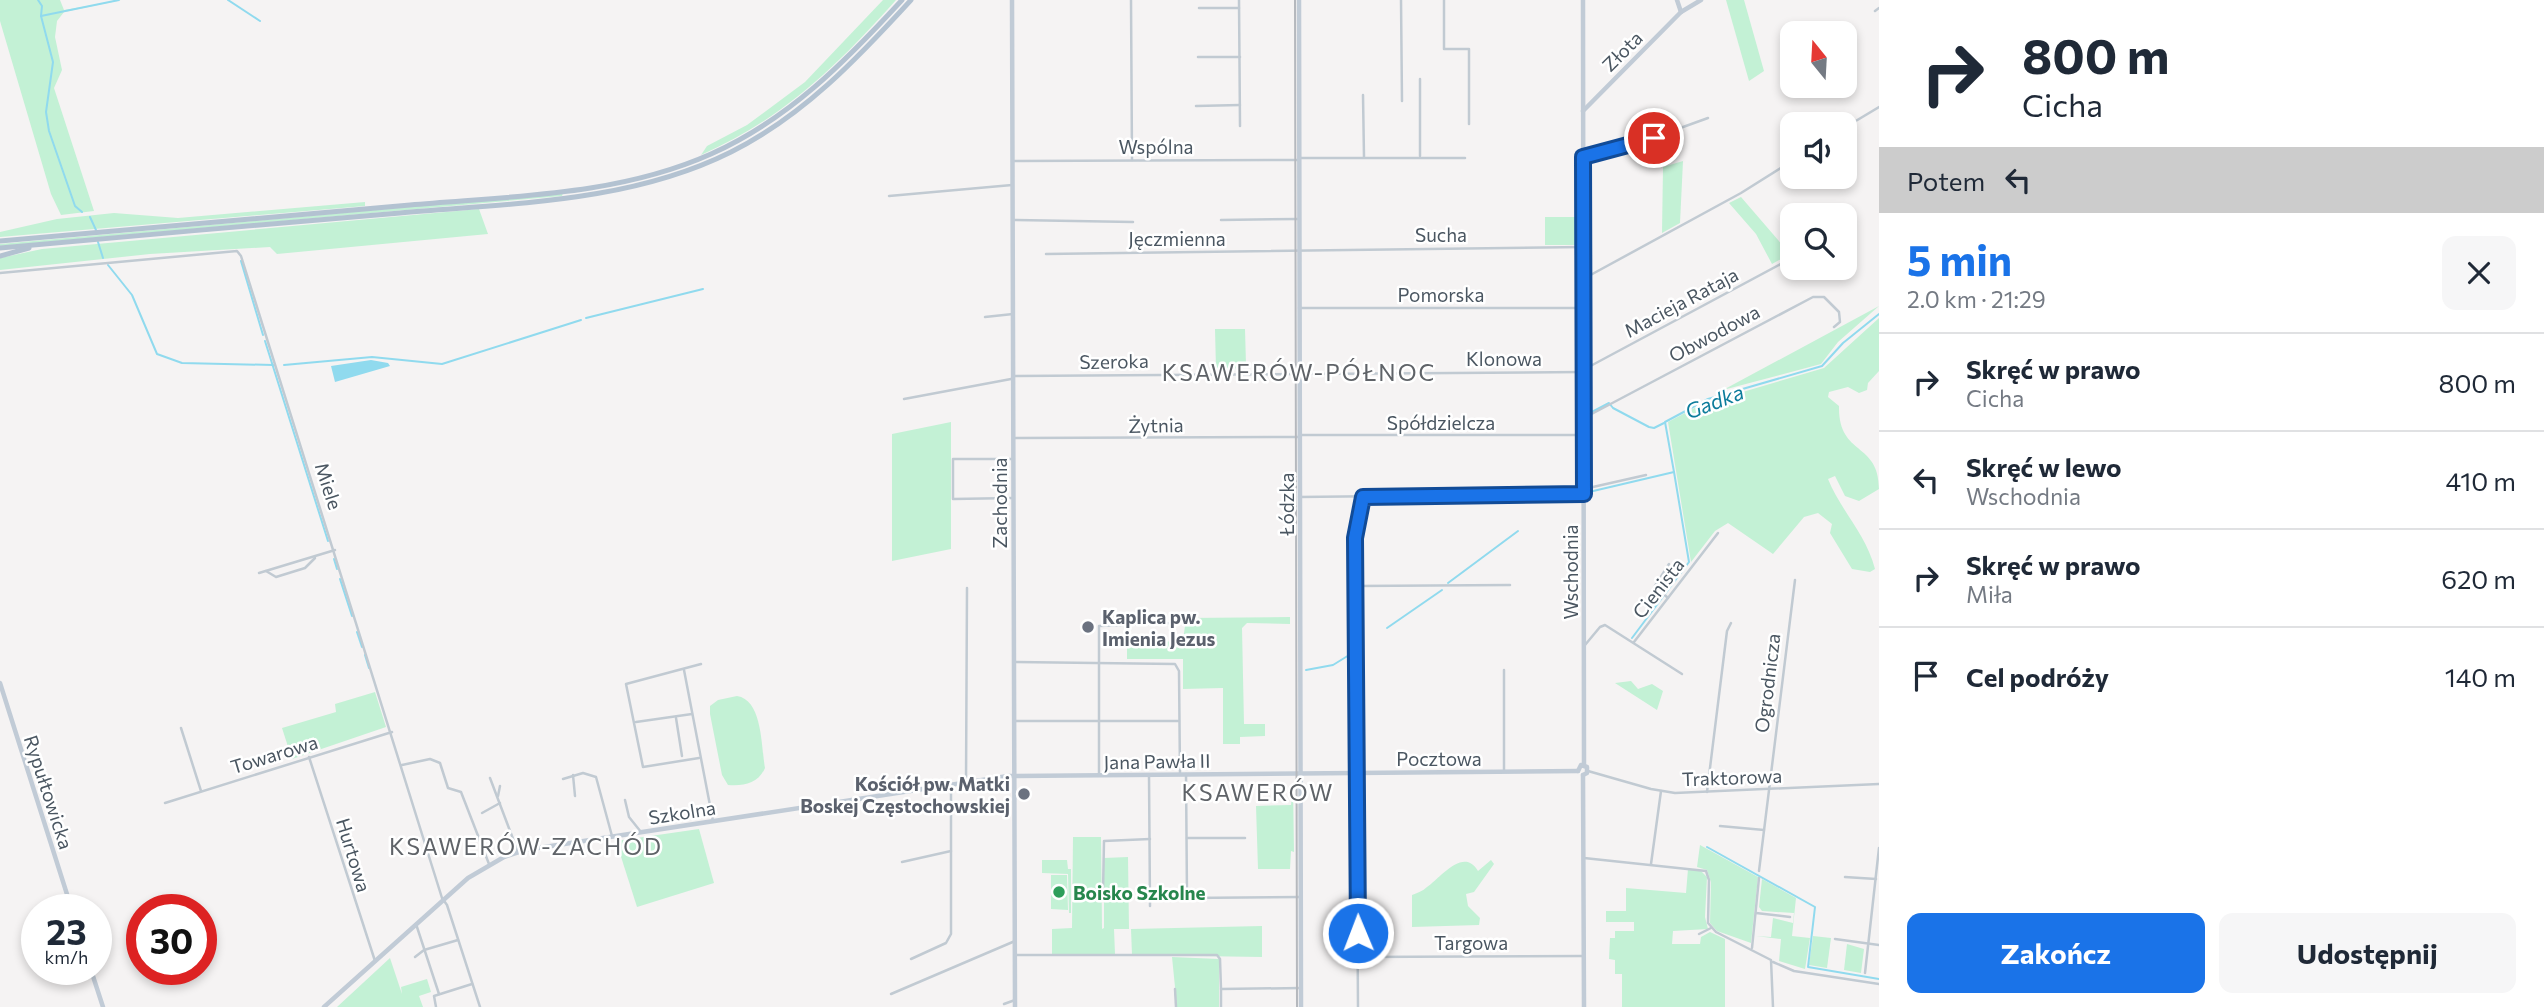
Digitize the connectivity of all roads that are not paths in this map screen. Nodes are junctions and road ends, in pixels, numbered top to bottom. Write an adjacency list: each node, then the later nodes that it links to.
1 (902, 0): 42 (main road)
2 (911, 0): 42 (main road)
3 (1012, 0): 34 (street, Zachodnia)
4 (1132, 0): 33 (street)
5 (1239, 0): 13 (street)
6 (1299, 0): 32 (street, Łódzka)
7 (1401, 0): 19 (street)
8 (1444, 0): 26 (street)
9 (1583, 0): 23 (street, Wschodnia)
10 (1677, 0): 14 (street)
11 (1701, 0): 14 (street, Złota)
12 (1199, 8): 13 (street)
13 (1239, 8): 16 (street)
14 (1681, 12): 23 (street, Złota)
15 (1198, 57): 16 (street)
16 (1240, 57): 20 (street)
17 (1420, 79): 29 (street)
18 (1363, 94): 28 (street)
19 (1402, 101)
20 (1240, 105): 21 (street); 27 (street)
21 (1196, 106)
22 (1879, 107): 25 (street)
23 (1583, 111): 30 (street, Wschodnia)
24 (1708, 118): 30 (street)
25 (1857, 120)
26 (1469, 124)
27 (1240, 126)
28 (1364, 157): 29 (street, Wspólna); 32 (street, Wspólna)
29 (1420, 157): 31 (street, Wspólna)
30 (1583, 157): 46 (street, Wschodnia)
31 (1465, 158)
32 (1299, 159): 33 (street, Wspólna); 38 (street, Łódzka)
33 (1132, 160): 34 (street, Wspólna)
34 (1012, 161): 36 (street, Zachodnia)
35 (1780, 169): 53 (street)
36 (1012, 185): 37 (street); 39 (street, Zachodnia)
37 (889, 196)
38 (1299, 219): 40 (street); 48 (street, Łódzka)
39 (1013, 220): 41 (street); 56 (street, Zachodnia)
40 (1221, 220)
41 (1133, 222)
42 (101, 236): 43 (main road)
43 (93, 237): 44 (main road); 45 (main road)
44 (2, 241)
45 (46, 244): 47 (main road); 50 (main road)
46 (1583, 247): 48 (street, Sucha); 53 (street, Wschodnia)
47 (0, 248)
48 (1299, 250): 49 (street, Jęczmienna); 54 (street, Łódzka)
49 (1046, 254)
50 (0, 256)
51 (1780, 264): 59 (street, Macieja Rataja)
52 (0, 273): 74 (street, Miele)
53 (1583, 278): 55 (street, Wschodnia)
54 (1299, 308): 55 (street, Pomorska); 60 (street, Łódzka)
55 (1583, 308): 59 (street, Wschodnia)
56 (1013, 314): 57 (street); 61 (street, Zachodnia)
57 (985, 317)
58 (1833, 327): 63 (street, Obwodowa)
59 (1583, 371): 60 (street, Klonowa); 63 (street, Wschodnia)
60 (1300, 373): 61 (street, Szeroka); 65 (street, Łódzka)
61 (1012, 377): 62 (street, Szeroka); 66 (street, Zachodnia)
62 (904, 399)
63 (1584, 418): 64 (street, Wschodnia)
64 (1584, 435): 65 (street, Spółdzielcza); 69 (street, Wschodnia)
65 (1299, 436): 66 (street, Żytnia); 72 (street, Łódzka)
66 (1013, 438): 67 (street, Zachodnia)
67 (1013, 459): 71 (street, Zachodnia); 71 (street)
68 (1646, 475): 69 (street)
69 (1584, 491): 70 (street); 87 (street, Wschodnia)
70 (1363, 497): 72 (street); 81 (street)
71 (1013, 498): 88 (street, Zachodnia)
72 (1299, 498): 111 (street, Łódzka)
73 (1718, 533): 83 (street, Cienista)
74 (335, 550): 75 (street); 102 (street, Miele)
75 (317, 555): 77 (street); 77 (street)
76 (1669, 564): 83 (street)
77 (267, 571): 78 (street)
78 (259, 573)
79 (1795, 580): 124 (street, Ogrodnicza)
80 (1510, 585): 81 (street)
81 (1356, 586): 109 (street)
82 (967, 588): 120 (street)
83 (1668, 598): 86 (street, Cienista)
84 (1174, 623): 89 (street)
85 (1731, 624): 127 (street)
86 (1634, 642): 87 (street, Cienista); 93 (street)
87 (1584, 645): 107 (street, Wschodnia)
88 (1014, 662): 89 (street); 97 (street, Zachodnia)
89 (1099, 663): 98 (street); 99 (street)
90 (701, 664): 91 (street)
91 (684, 668): 95 (street); 100 (street)
92 (1504, 670): 110 (street)
93 (1682, 674)
94 (0, 683): 153 (street, Rypułtowicka)
95 (692, 714): 96 (street); 105 (street)
96 (676, 716): 100 (street); 103 (street)
97 (1014, 721): 98 (street); 117 (street, Zachodnia)
98 (1099, 721): 99 (street); 115 (street)
99 (1180, 721): 113 (street)
100 (635, 722): 105 (street)
101 (181, 728): 126 (street)
102 (392, 732): 104 (street, Towarowa); 106 (street, Miele)
103 (682, 756)
104 (309, 757): 126 (street, Towarowa); 174 (street, Hurtowa)
105 (699, 758): 133 (street)
106 (402, 765): 147 (street); 155 (street, Miele)
107 (1584, 765): 108 (street); 112 (street)
108 (1578, 771): 110 (street, Pocztowa); 112 (street)
109 (1356, 772): 110 (street, Pocztowa); 111 (street, Pocztowa); 172 (street)
110 (1503, 772)
111 (1300, 773): 113 (street, Jana Pawła II); 154 (street, Łódzka)
112 (1586, 773): 125 (street, Traktorowa); 144 (street)
113 (1183, 774): 116 (street, Jana Pawła II); 138 (street)
114 (573, 775): 119 (street); 128 (street); 137 (street)
115 (1099, 775): 116 (street, Jana Pawła II); 117 (street, Jana Pawła II)
116 (1149, 775): 140 (street)
117 (1014, 776): 120 (street, Szkolna); 164 (street, Zachodnia)
118 (490, 778): 130 (street)
119 (563, 779)
120 (966, 783): 121 (street, Szkolna)
121 (951, 785): 133 (street, Szkolna); 142 (street)
122 (1879, 785): 124 (street, Traktorowa)
123 (500, 786): 130 (street)
124 (1768, 790): 127 (street, Traktorowa); 135 (street, Ogrodnicza)
125 (1661, 791): 127 (street, Traktorowa); 146 (street)
126 (201, 792): 131 (street, Towarowa)
127 (1707, 792)
128 (575, 796)
129 (625, 800): 136 (street)
130 (499, 801): 132 (street); 143 (street)
131 (165, 803)
132 (482, 813)
133 (713, 821): 136 (street, Szkolna)
134 (1720, 826): 135 (street)
135 (1764, 830): 148 (street, Ogrodnicza)
136 (641, 832): 137 (street, Szkolna)
137 (612, 836): 143 (street, Szkolna)
138 (1187, 838): 139 (street); 154 (street)
139 (1245, 838)
140 (1150, 839): 152 (street); 156 (street)
141 (1879, 848): 151 (street)
142 (951, 851): 145 (street); 173 (street)
143 (518, 852): 147 (street, Szkolna)
144 (1584, 858): 146 (street); 170 (street)
145 (902, 862)
146 (1651, 864): 160 (street)
147 (490, 865): 155 (street, Szkolna)
148 (1759, 871)
149 (1845, 877): 151 (street)
150 (1759, 878): 157 (street)
151 (1876, 879): 165 (street)
152 (1103, 892)
153 (67, 894)
154 (1300, 897): 180 (street, Łódzka)
155 (443, 899): 159 (street, Szkolna); 163 (street, Miele)
156 (1150, 906)
157 (1756, 914): 158 (street); 167 (street)
158 (1790, 917)
159 (416, 925): 168 (street); 174 (street, Szkolna)
160 (1711, 928): 161 (street); 167 (street)
161 (1699, 934)
162 (1835, 939): 165 (street)
163 (458, 940): 168 (street); 177 (street, Miele)
164 (1015, 941): 169 (street, Zachodnia); 184 (street)
165 (1868, 944): 166 (street); 176 (street)
166 (1879, 945)
167 (1752, 949): 175 (street)
168 (424, 950): 171 (street); 183 (street)
169 (1015, 955): 182 (street); 185 (street, Zachodnia)
170 (1584, 956): 172 (street, Targowa); 196 (street)
171 (415, 957)
172 (1359, 957): 195 (street)
173 (911, 959)
174 (375, 961): 188 (street, Szkolna)
175 (1773, 962): 178 (street); 197 (street)
176 (1865, 973)
177 (472, 984): 183 (street); 190 (street, Miele)
178 (1879, 984)
179 (96, 985): 187 (street)
180 (1300, 988): 182 (street); 194 (street, Łódzka)
181 (1175, 989): 192 (street)
182 (1221, 989): 193 (street)
183 (439, 994): 189 (street)
184 (891, 994)
185 (1015, 1000): 186 (street); 191 (street, Zachodnia)
186 (1004, 1004)
187 (103, 1007)
188 (324, 1007)
189 (436, 1007)
190 (480, 1007)
191 (1015, 1007)
192 (1176, 1007)
193 (1221, 1007)
194 (1301, 1007)
195 (1358, 1007)
196 (1584, 1007)
197 (1773, 1007)

